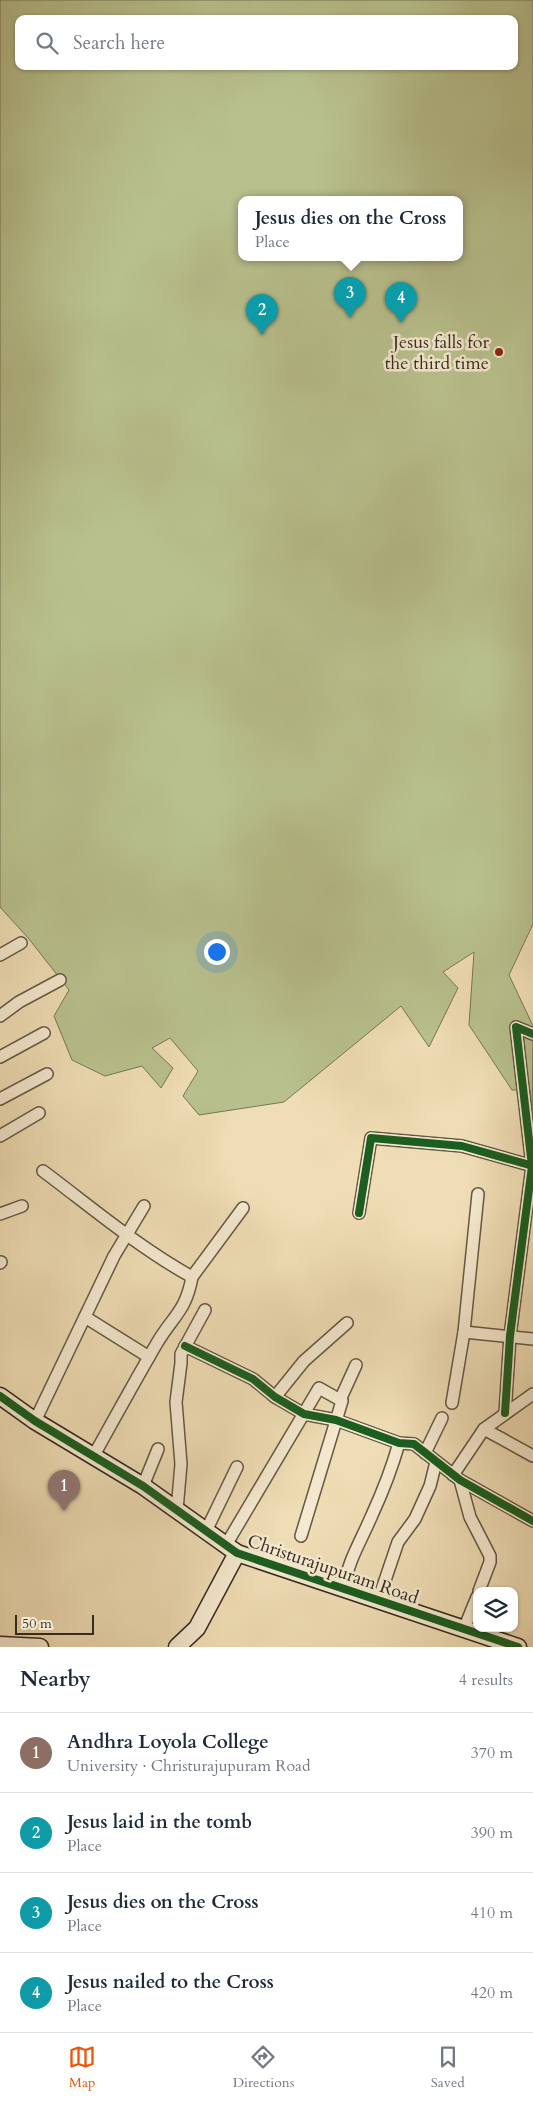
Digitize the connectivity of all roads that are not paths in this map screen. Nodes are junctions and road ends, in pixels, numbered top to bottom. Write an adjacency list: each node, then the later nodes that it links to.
1 (22, 944): 2 (street)
2 (0, 955)
3 (60, 980): 4 (street)
4 (0, 1016)
5 (44, 1034): 7 (street)
6 (533, 1034): 12 (street)
7 (0, 1057)
8 (47, 1074): 9 (street)
9 (0, 1099)
10 (39, 1113): 11 (street)
11 (0, 1136)
12 (532, 1166): 18 (street); 20 (street)
13 (43, 1171): 21 (street)
14 (478, 1194): 26 (street)
15 (22, 1206): 19 (street)
16 (144, 1206): 21 (street)
17 (243, 1208): 22 (street)
18 (359, 1213)
19 (0, 1214)
20 (528, 1228): 27 (street)
21 (127, 1235): 22 (street); 24 (street)
22 (192, 1276): 30 (street)
23 (205, 1310): 29 (street)
24 (85, 1317): 30 (street); 41 (street)
25 (347, 1323): 34 (street)
26 (464, 1332): 27 (street); 36 (street)
27 (510, 1336): 28 (street); 37 (street)
28 (533, 1339)
29 (185, 1346): 34 (street); 52 (street)
30 (149, 1358): 47 (street)
31 (356, 1365): 35 (street)
32 (533, 1394): 37 (street)
33 (0, 1396): 41 (street, Christurajupuram Road)
34 (275, 1397): 38 (street)
35 (340, 1400): 38 (street); 40 (street)
36 (452, 1403)
37 (505, 1413): 42 (street)
38 (304, 1414): 40 (street); 56 (street)
39 (442, 1418): 45 (street)
40 (336, 1420): 43 (street); 55 (street)
41 (35, 1421): 47 (street, Christurajupuram Road)
42 (484, 1428): 46 (street); 50 (street)
43 (399, 1443): 45 (street); 58 (street)
44 (158, 1449): 51 (street)
45 (425, 1453): 48 (street)
46 (533, 1456)
47 (92, 1457): 51 (street, Christurajupuram Road)
48 (436, 1462): 50 (street); 59 (street)
49 (237, 1467): 54 (street)
50 (456, 1477): 53 (street); 57 (street)
51 (143, 1486): 52 (street, Christurajupuram Road)
52 (177, 1510): 54 (street, Christurajupuram Road)
53 (533, 1521)
54 (206, 1531): 56 (street, Christurajupuram Road)
55 (301, 1536)
56 (231, 1549): 58 (street, Christurajupuram Road); 64 (street)
57 (481, 1587)
58 (343, 1589): 59 (street, Christurajupuram Road)
59 (378, 1601): 61 (street, Christurajupuram Road)
60 (473, 1607): 61 (street)
61 (464, 1629): 65 (street, Christurajupuram Road)
62 (0, 1645): 63 (street)
63 (40, 1647)
64 (178, 1647)
65 (518, 1647)

